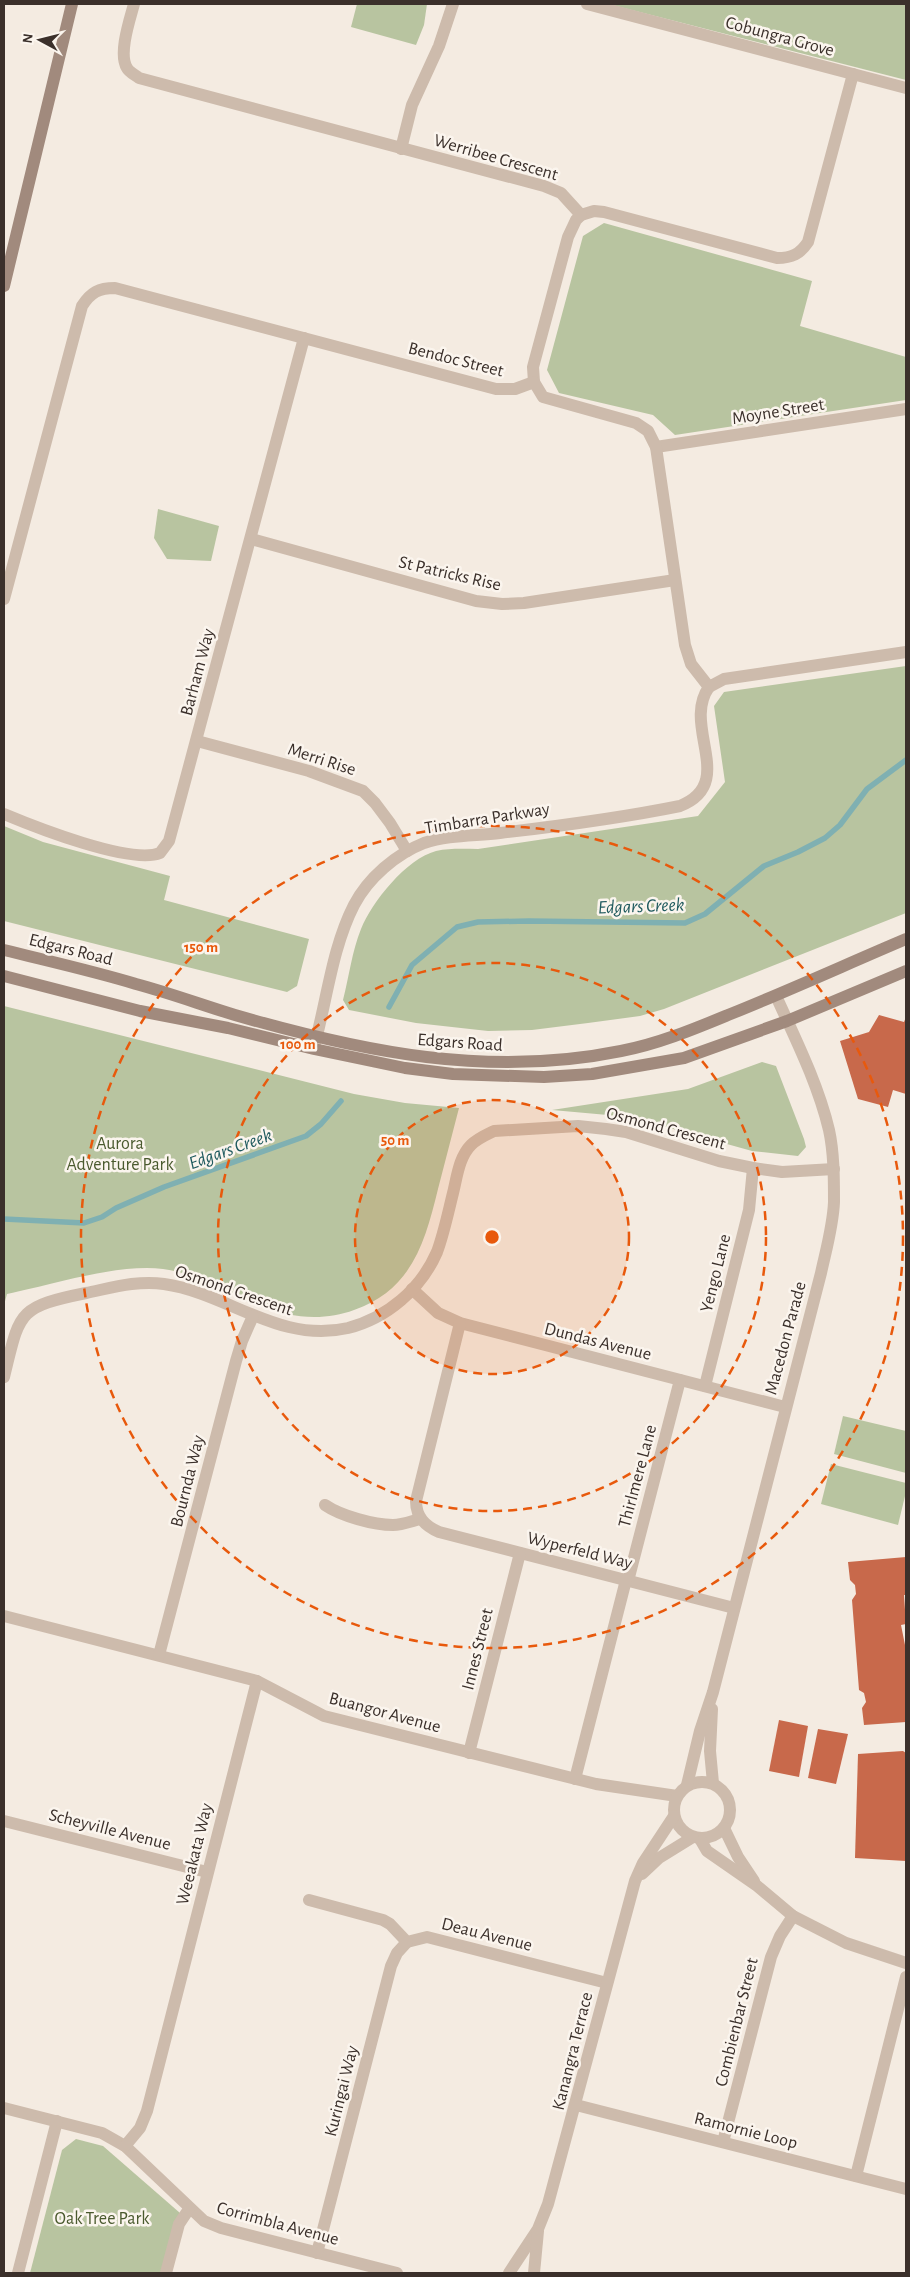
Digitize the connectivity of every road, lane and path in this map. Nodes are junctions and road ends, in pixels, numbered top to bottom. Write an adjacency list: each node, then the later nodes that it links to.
1 (72, 4): 9 (main road)
2 (134, 4): 7 (street, Werribee Crescent)
3 (453, 4): 7 (street)
4 (587, 4): 5 (street, Cobungra Grove)
5 (853, 74): 6 (street, Cobungra Grove); 8 (street)
6 (906, 88)
7 (401, 149): 8 (street, Werribee Crescent)
8 (581, 215): 11 (street)
9 (4, 286)
10 (304, 338): 11 (street, Bendoc Street); 14 (street, Barham Way); 16 (street, Bendoc Street)
11 (534, 382): 13 (street)
12 (906, 409): 13 (street, Moyne Street)
13 (656, 447): 15 (street)
14 (250, 539): 15 (street, St Patricks Rise); 19 (street, Barham Way)
15 (675, 580): 18 (street)
16 (4, 599)
17 (906, 652): 18 (street)
18 (709, 687): 21 (street, Timbarra Parkway)
19 (197, 741): 20 (street, Barham Way); 21 (street, Merri Rise)
20 (4, 814)
21 (407, 851): 28 (street, Timbarra Parkway)
22 (906, 939): 26 (main road, Edgars Road)
23 (4, 950): 28 (main road, Edgars Road)
24 (906, 971): 27 (main road, Edgars Road)
25 (4, 976): 29 (main road, Edgars Road)
26 (776, 996): 27 (street, Macedon Parade); 28 (main road, Edgars Road)
27 (787, 1020): 29 (main road, Edgars Road); 31 (street, Macedon Parade)
28 (317, 1037): 29 (street, Timbarra Parkway)
29 (314, 1050)
30 (753, 1168): 31 (street, Osmond Crescent); 32 (street, Osmond Crescent); 37 (street, Yengo Lane)
31 (834, 1169): 38 (street, Macedon Parade)
32 (412, 1289): 33 (street, Osmond Crescent); 34 (street, Dundas Avenue)
33 (254, 1316): 35 (street, Osmond Crescent); 45 (street, Bournda Way)
34 (460, 1324): 36 (street, Dundas Avenue); 40 (street)
35 (4, 1377)
36 (680, 1380): 37 (street, Dundas Avenue); 42 (street, Thirlmere Lane)
37 (705, 1386): 38 (street, Dundas Avenue)
38 (785, 1407): 43 (street, Macedon Parade)
39 (325, 1505): 40 (street)
40 (420, 1519): 41 (street, Wyperfeld Way)
41 (520, 1554): 42 (street, Wyperfeld Way); 48 (street, Innes Street)
42 (627, 1581): 43 (street, Wyperfeld Way); 49 (street, Thirlmere Lane)
43 (734, 1608): 47 (street, Macedon Parade)
44 (4, 1616): 45 (street, Buangor Avenue)
45 (159, 1655): 46 (street, Buangor Avenue)
46 (256, 1680): 48 (street, Buangor Avenue); 57 (street, Weeakata Way)
47 (713, 1692): 50 (street, Macedon Parade); 51 (street, Macedon Parade)
48 (469, 1753): 49 (street, Buangor Avenue)
49 (575, 1779): 52 (street, Buangor Avenue)
50 (713, 1783): 51 (street); 55 (street)
51 (688, 1785): 52 (street)
52 (677, 1796): 53 (street)
53 (674, 1816): 56 (street); 58 (street, Kanangra Terrace)
54 (4, 1821): 57 (street, Scheyville Avenue)
55 (724, 1828): 56 (street); 59 (street)
56 (697, 1838): 58 (street); 59 (street)
57 (207, 1872): 70 (street, Weeakata Way)
58 (635, 1881): 65 (street, Kanangra Terrace)
59 (756, 1885): 61 (street)
60 (309, 1900): 62 (street)
61 (793, 1916): 63 (street); 69 (street, Combienbar Street)
62 (407, 1942): 65 (street, Deau Avenue); 75 (street, Kuringai Way)
63 (906, 1963)
64 (906, 1977): 71 (street)
65 (608, 1983): 66 (street, Kanangra Terrace)
66 (576, 2104): 69 (street, Ramornie Loop); 74 (street, Kanangra Terrace)
67 (4, 2108): 68 (street, Corrimbla Avenue)
68 (56, 2122): 70 (street, Corrimbla Avenue); 76 (street)
69 (723, 2142): 71 (street, Ramornie Loop)
70 (125, 2146): 73 (street, Corrimbla Avenue)
71 (856, 2176): 72 (street, Ramornie Loop)
72 (906, 2190)
73 (189, 2209): 75 (street, Corrimbla Avenue); 77 (street)
74 (538, 2229): 79 (street, Kanangra Terrace); 80 (street, Kanangra Terrace)
75 (318, 2253): 78 (street, Corrimbla Avenue)
76 (18, 2273)
77 (166, 2273)
78 (397, 2273)
79 (509, 2273)
80 (534, 2273)

